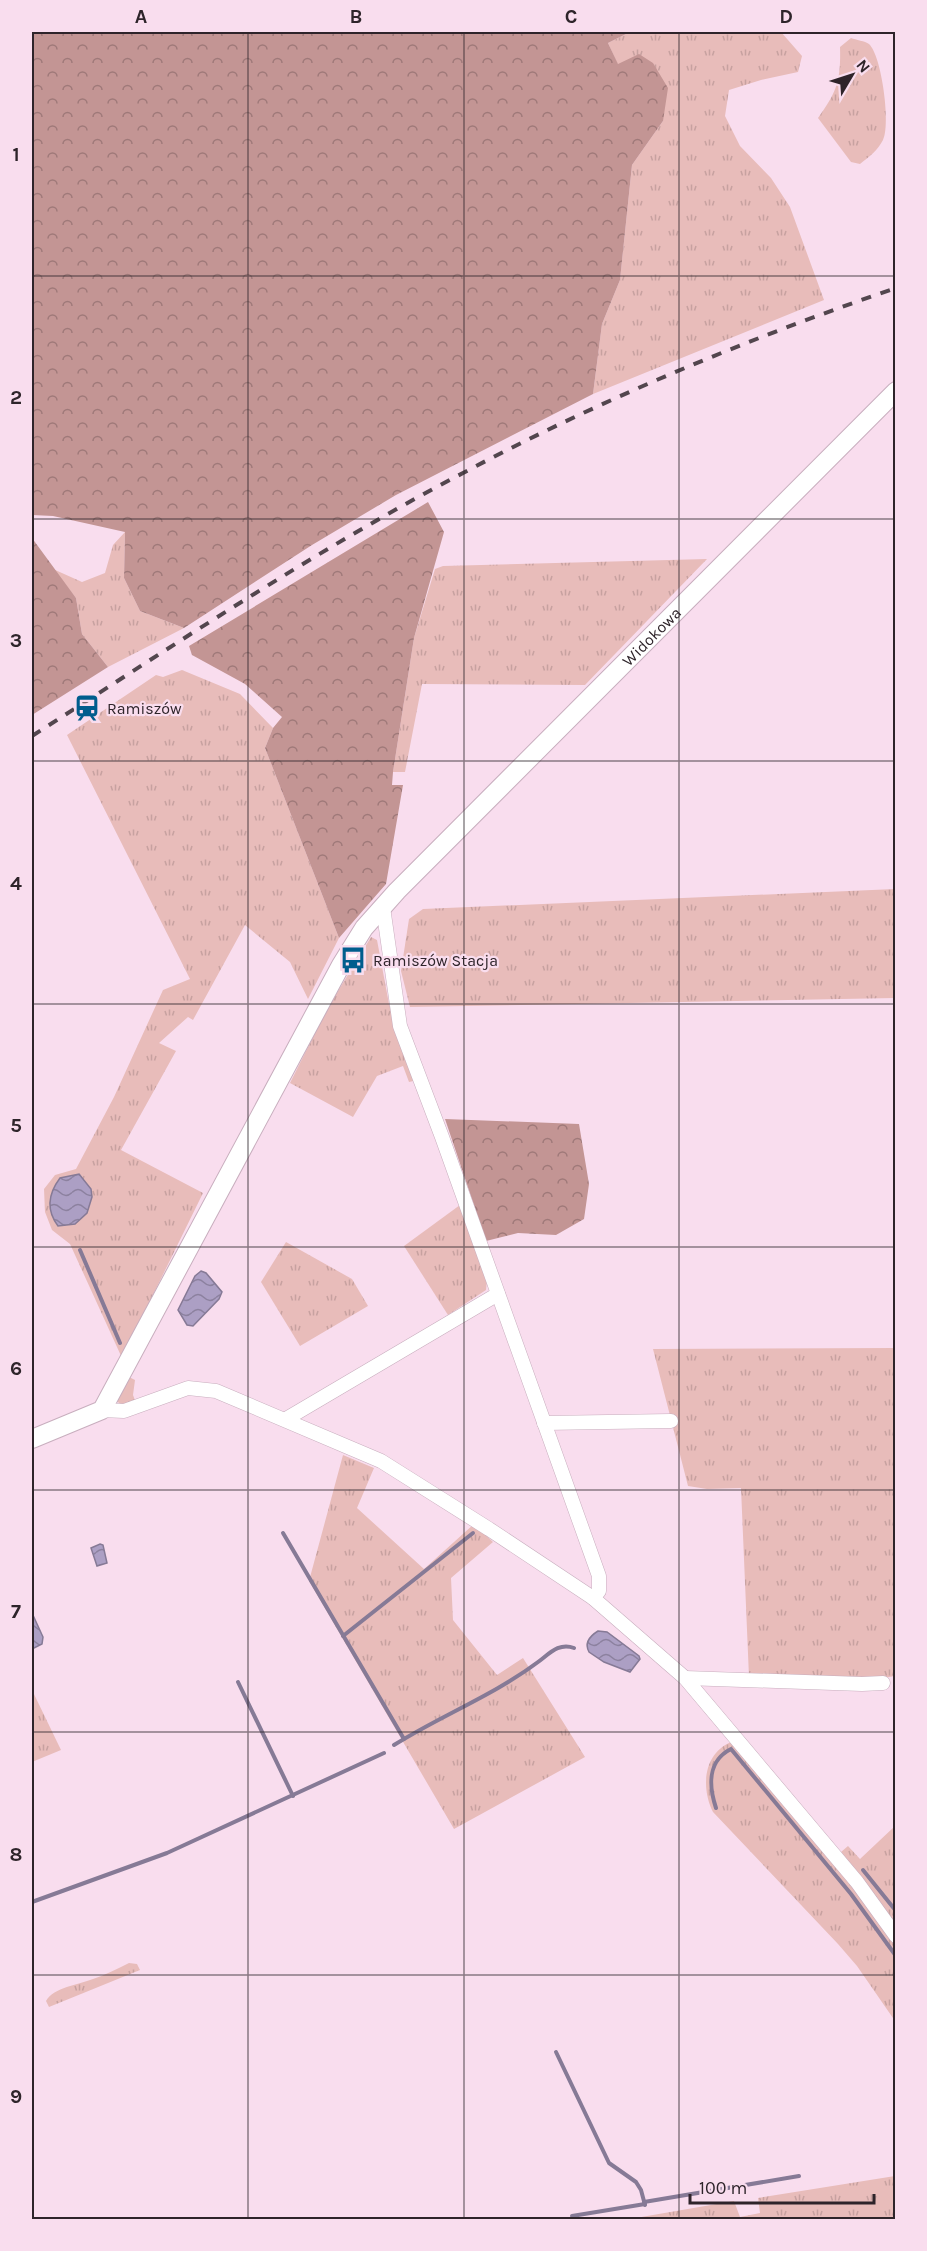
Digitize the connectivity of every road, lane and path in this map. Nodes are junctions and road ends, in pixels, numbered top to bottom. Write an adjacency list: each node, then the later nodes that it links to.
1 (896, 391): 2 (street, Widokowa)
2 (383, 906): 3 (street); 4 (street, Widokowa)
3 (498, 1294): 5 (street); 7 (street)
4 (102, 1410): 5 (street); 8 (street)
5 (286, 1419): 9 (street)
6 (671, 1421): 7 (street)
7 (544, 1423): 9 (street)
8 (32, 1440)
9 (593, 1598): 10 (street)
10 (685, 1678): 11 (street); 12 (street)
11 (883, 1683)
12 (896, 1936)

